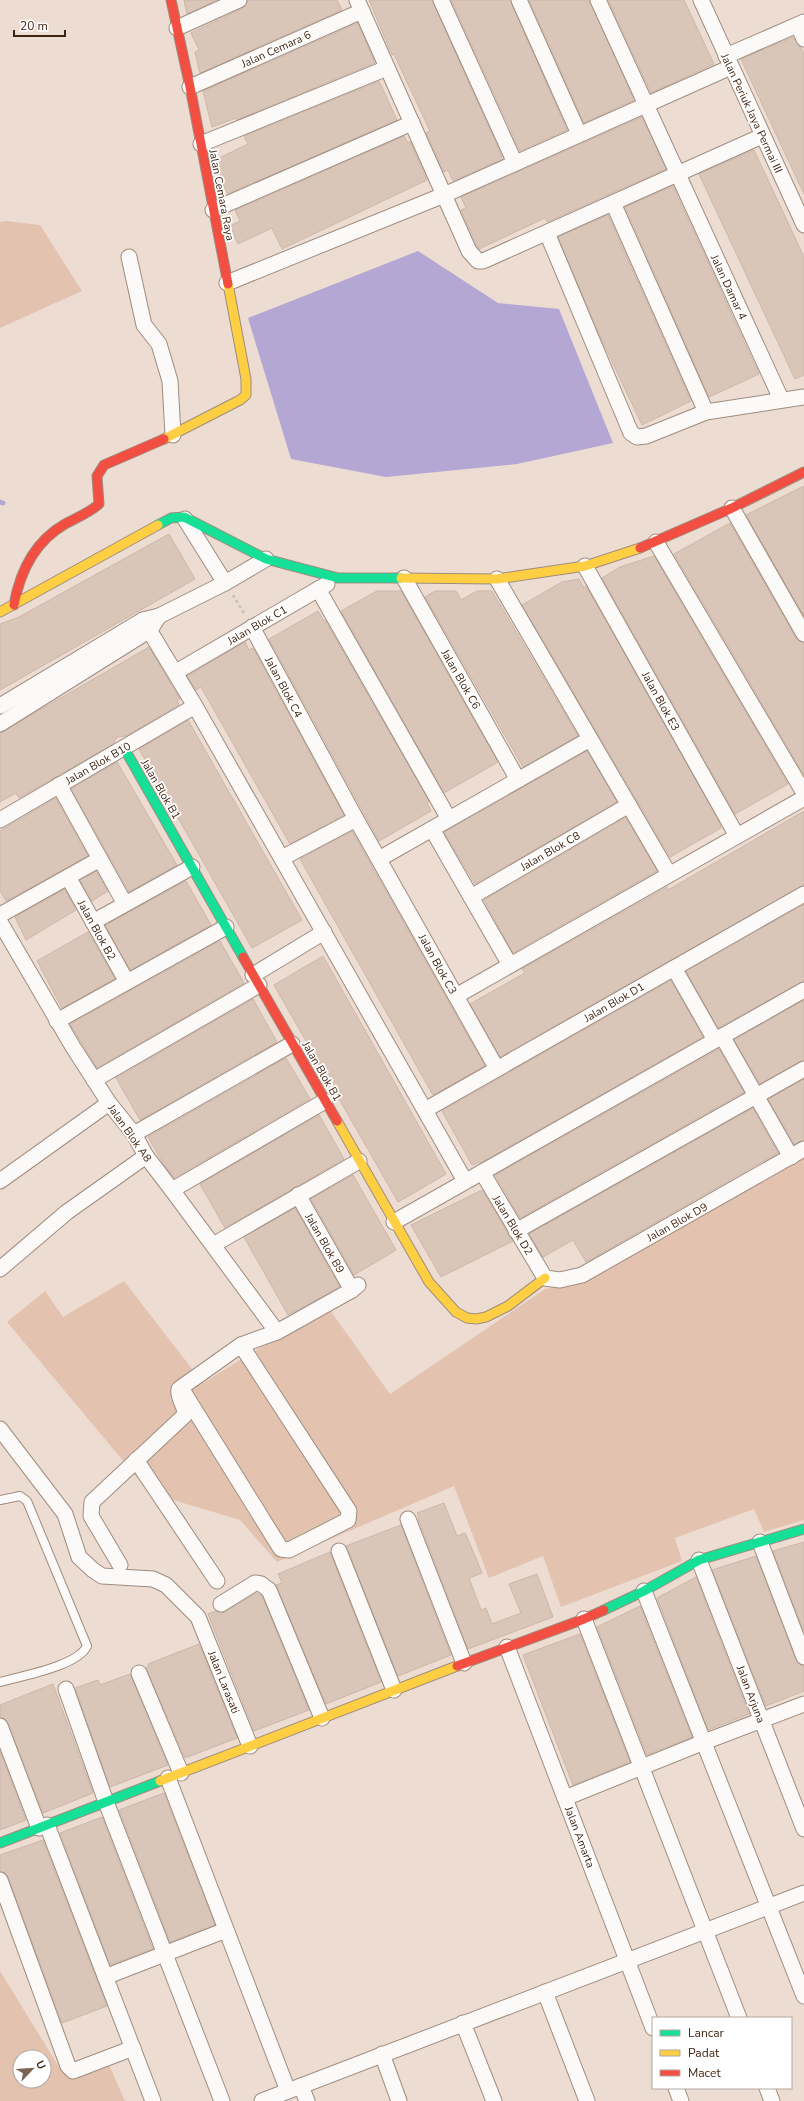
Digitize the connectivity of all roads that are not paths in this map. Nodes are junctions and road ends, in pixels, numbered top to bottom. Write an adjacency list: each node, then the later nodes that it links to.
1 (171, 0): 9 (street, Jalan Cemara Raya)
2 (239, 0): 9 (street)
3 (441, 0): 19 (street)
4 (519, 0): 16 (street)
5 (598, 0): 14 (street, Jalan Damar 4)
6 (701, 0): 11 (street, Jalan Periuk Jaya Permai III)
7 (359, 6): 12 (street); 13 (street, Jalan Cemara 6)
8 (801, 23): 10 (street); 11 (street)
9 (177, 28): 13 (street, Jalan Cemara Raya)
10 (804, 39)
11 (728, 61): 14 (street); 17 (street, Jalan Periuk Jaya Permai III)
12 (387, 68): 15 (street); 18 (street)
13 (190, 87): 18 (street, Jalan Cemara Raya)
14 (646, 105): 16 (street); 20 (street, Jalan Damar 4)
15 (412, 123): 21 (street); 23 (street)
16 (580, 134): 19 (street)
17 (762, 136): 20 (street); 24 (street, Jalan Periuk Jaya Permai III)
18 (201, 144): 23 (street, Jalan Cemara Raya)
19 (515, 163): 21 (street)
20 (677, 174): 22 (street); 29 (street, Jalan Damar 4)
21 (444, 195): 25 (street); 27 (street)
22 (613, 203): 25 (street); 30 (street)
23 (213, 210): 27 (street, Jalan Cemara Raya)
24 (804, 225)
25 (547, 233): 30 (street)
26 (129, 257): 31 (street)
27 (227, 283): 31 (street, Jalan Cemara Raya)
28 (804, 397): 29 (street)
29 (781, 399): 30 (street)
30 (706, 412)
31 (172, 435): 43 (street)
32 (800, 477): 33 (street)
33 (732, 508): 35 (street); 47 (street)
34 (184, 517): 36 (street); 41 (street); 43 (street)
35 (656, 542): 37 (street); 56 (street)
36 (266, 559): 38 (street); 41 (street)
37 (585, 566): 40 (street); 63 (street, Jalan Blok E3)
38 (338, 578): 39 (street); 42 (street, Jalan Blok C1)
39 (404, 578): 40 (street); 54 (street, Jalan Blok C6)
40 (497, 579): 52 (street)
41 (225, 583): 45 (street)
42 (318, 589): 46 (street, Jalan Blok C1); 61 (street)
43 (14, 605): 44 (street)
44 (0, 612)
45 (147, 625): 48 (street); 49 (street); 51 (street)
46 (252, 627): 48 (street, Jalan Blok C1); 60 (street, Jalan Blok C4)
47 (804, 634)
48 (176, 672): 50 (street)
49 (0, 706)
50 (195, 706): 53 (street, Jalan Blok B10); 64 (street)
51 (0, 724)
52 (590, 739): 54 (street); 58 (street)
53 (124, 748): 55 (street, Jalan Blok B10); 67 (street, Jalan Blok B1)
54 (518, 780): 61 (street)
55 (59, 785): 59 (street, Jalan Blok B10); 65 (street)
56 (804, 793)
57 (804, 798): 63 (street)
58 (629, 805): 68 (street); 71 (street, Jalan Blok C8)
59 (2, 814)
60 (356, 818): 64 (street); 66 (street, Jalan Blok C4)
61 (449, 819): 62 (street)
62 (432, 829): 66 (street); 71 (street)
63 (738, 836): 68 (street)
64 (282, 858): 77 (street)
65 (100, 859): 69 (street); 72 (street)
66 (379, 859): 83 (street, Jalan Blok C3)
67 (192, 867): 72 (street); 76 (street, Jalan Blok B1)
68 (669, 874): 78 (street)
69 (68, 877): 73 (street); 75 (street, Jalan Blok B2)
70 (804, 894): 79 (street, Jalan Blok D1)
71 (471, 897): 78 (street)
72 (125, 904): 75 (street)
73 (0, 915)
74 (0, 922): 84 (street, Jalan Blok A8)
75 (93, 922): 81 (street, Jalan Blok B2)
76 (226, 927): 80 (street, Jalan Blok B1); 81 (street)
77 (324, 932): 80 (street); 93 (street)
78 (510, 965): 83 (street)
79 (674, 968): 85 (street); 87 (street, Jalan Blok D1)
80 (256, 980): 86 (street, Jalan Blok B1); 89 (street)
81 (127, 982): 84 (street)
82 (804, 990): 85 (street)
83 (456, 996): 87 (street, Jalan Blok C3)
84 (57, 1021): 89 (street, Jalan Blok A8)
85 (719, 1038): 90 (street); 98 (street)
86 (292, 1044): 91 (street, Jalan Blok B1); 94 (street)
87 (497, 1069): 93 (street, Jalan Blok D1)
88 (804, 1069): 90 (street)
89 (94, 1080): 92 (street, Jalan Blok A8)
90 (756, 1096): 95 (street); 104 (street)
91 (325, 1101): 97 (street, Jalan Blok B1); 101 (street)
92 (109, 1103): 94 (street, Jalan Blok A8); 99 (street)
93 (425, 1110): 100 (street)
94 (134, 1134): 96 (street, Jalan Blok A8)
95 (798, 1153): 107 (street, Jalan Blok D9)
96 (146, 1156): 101 (street, Jalan Blok A8); 106 (street)
97 (359, 1161): 102 (street); 103 (street, Jalan Blok B1)
98 (482, 1172): 100 (street); 104 (street, Jalan Blok D2)
99 (0, 1181)
100 (465, 1181): 103 (street)
101 (172, 1190): 105 (street, Jalan Blok A8)
102 (298, 1195): 105 (street); 108 (street, Jalan Blok B9)
103 (394, 1222): 107 (street, Jalan Blok B1)
104 (516, 1231): 107 (street, Jalan Blok D2)
105 (213, 1245): 108 (street, Jalan Blok A8)
106 (0, 1269)
107 (545, 1278)
108 (277, 1332): 109 (street)
109 (241, 1346): 110 (street); 110 (street)
110 (181, 1388): 112 (street)
111 (0, 1429): 136 (street, Jalan Larasati)
112 (136, 1460): 119 (street); 120 (street)
113 (0, 1500): 128 (lane)
114 (408, 1519): 126 (street)
115 (804, 1529): 116 (street)
116 (760, 1542): 118 (street); 125 (street)
117 (339, 1551): 130 (street)
118 (699, 1560): 121 (street); 133 (street, Jalan Arjuna)
119 (120, 1565)
120 (217, 1581)
121 (644, 1591): 123 (street); 135 (street)
122 (221, 1604): 132 (street)
123 (584, 1619): 124 (street); 137 (street)
124 (507, 1647): 126 (street); 139 (street, Jalan Amarta)
125 (804, 1656)
126 (464, 1663): 130 (street)
127 (139, 1673): 138 (street)
128 (0, 1682)
129 (66, 1689): 140 (street)
130 (394, 1690): 132 (street)
131 (804, 1704): 133 (street)
132 (322, 1718): 136 (street)
133 (762, 1721): 135 (street); 142 (street, Jalan Arjuna)
134 (0, 1726): 141 (street)
135 (704, 1742): 137 (street); 146 (street)
136 (250, 1746): 138 (street)
137 (642, 1767): 139 (street); 148 (street)
138 (174, 1776): 140 (street); 147 (street)
139 (565, 1798): 150 (street, Jalan Amarta)
140 (106, 1802): 141 (street); 149 (street)
141 (43, 1827): 143 (street); 151 (street)
142 (804, 1828)
143 (0, 1843)
144 (0, 1880): 157 (street)
145 (804, 1893): 146 (street)
146 (770, 1906): 148 (street); 153 (street)
147 (226, 1930): 149 (street); 159 (street)
148 (705, 1931): 150 (street); 154 (street)
149 (165, 1953): 151 (street); 163 (street)
150 (627, 1960): 152 (street); 156 (street, Jalan Amarta)
151 (105, 1977): 157 (street)
152 (545, 1992): 155 (street); 168 (street)
153 (804, 1996)
154 (739, 2017)
155 (463, 2023): 158 (street); 167 (street)
156 (652, 2025)
157 (133, 2048): 162 (street)
158 (382, 2054): 159 (street); 166 (street)
159 (295, 2088): 164 (street); 165 (street)
160 (676, 2089): 169 (street)
161 (767, 2089): 170 (street)
162 (153, 2101)
163 (222, 2101)
164 (262, 2101)
165 (307, 2101)
166 (399, 2101)
167 (494, 2101)
168 (587, 2101)
169 (681, 2101)
170 (772, 2101)

